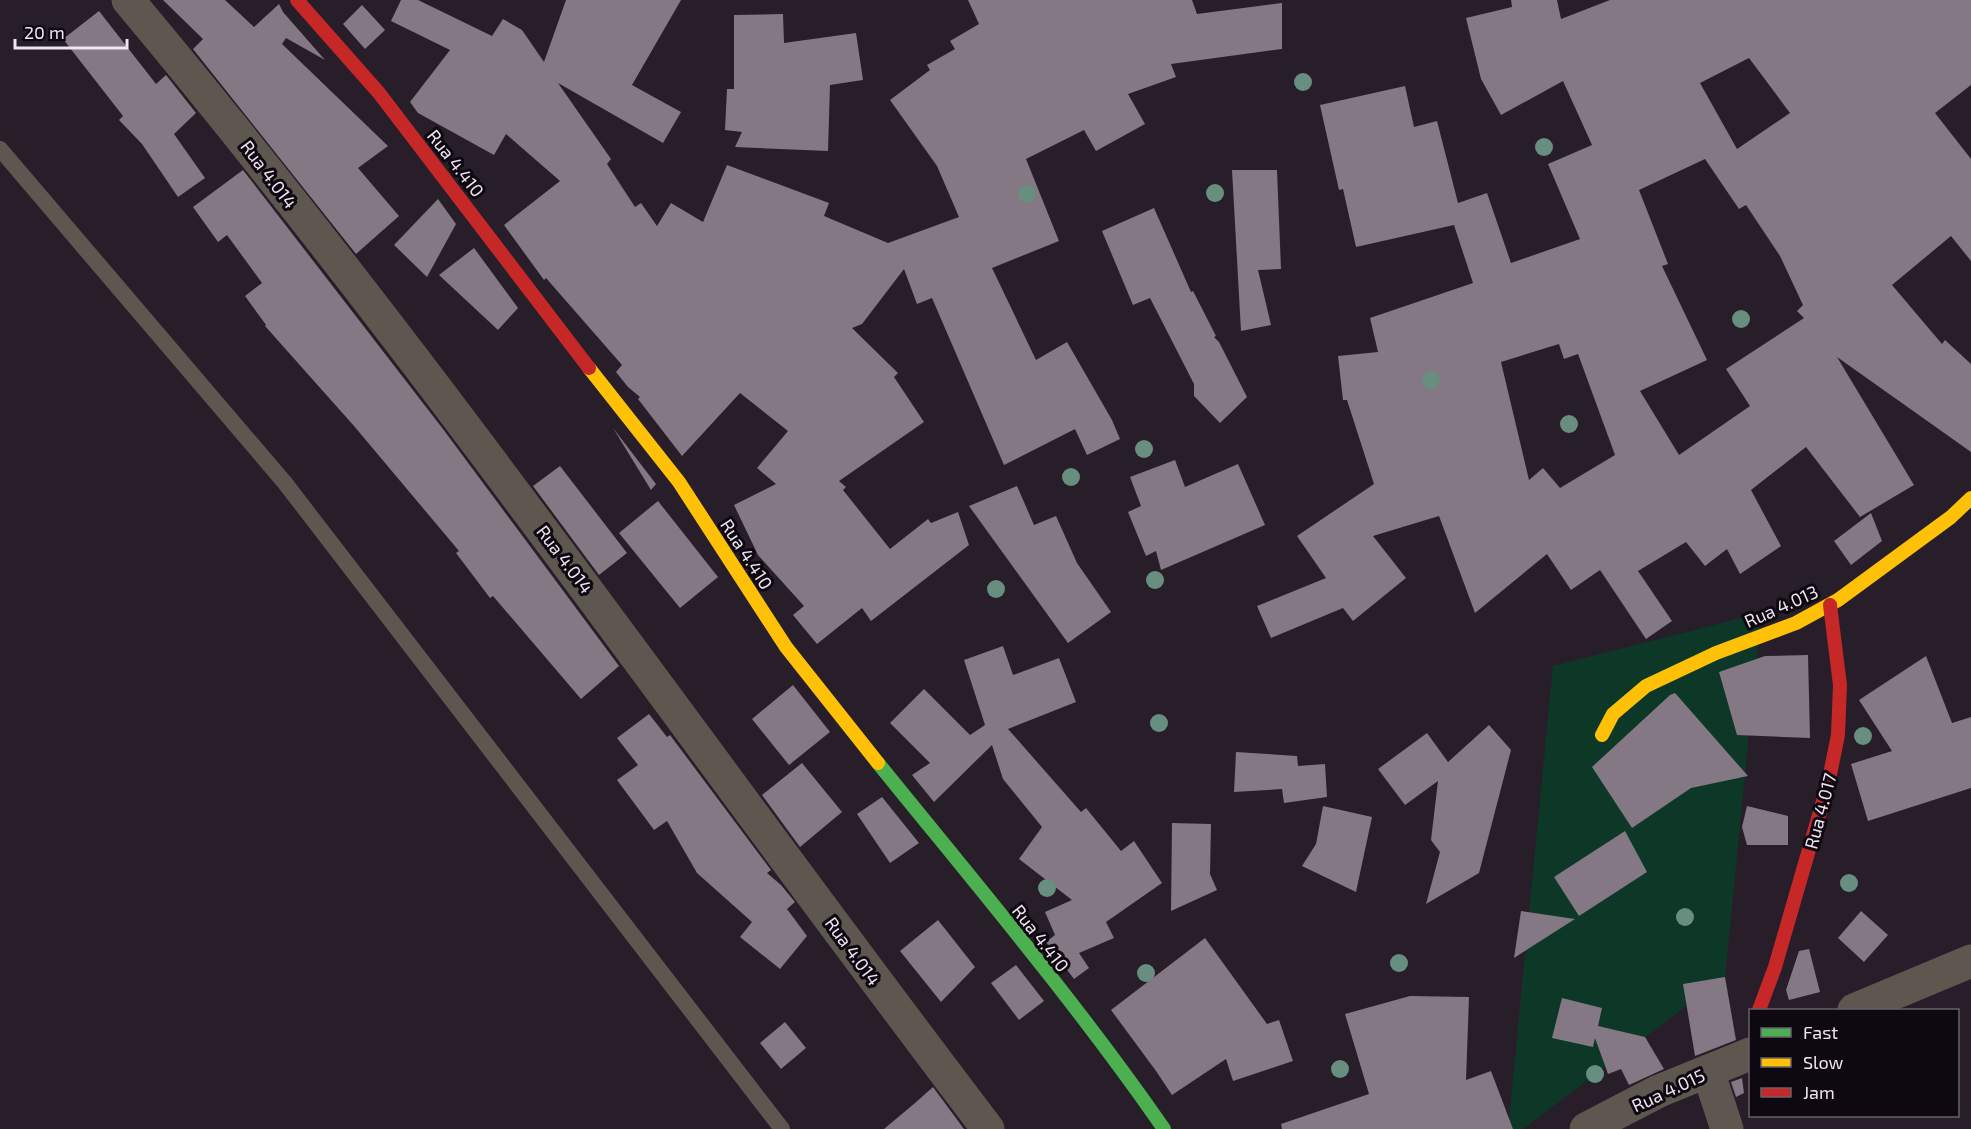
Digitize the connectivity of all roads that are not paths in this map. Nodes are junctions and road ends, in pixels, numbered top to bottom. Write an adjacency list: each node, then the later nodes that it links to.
1 (128, 0): 13 (street, Rua 4.014)
2 (297, 0): 14 (street, Rua 4.410)
3 (0, 149): 12 (lane)
4 (1971, 498): 5 (street, Rua 4.013)
5 (1830, 604): 6 (street, Rua 4.013); 8 (street, Rua 4.017)
6 (1602, 735)
7 (1971, 961): 9 (street)
8 (1760, 1009)
9 (1859, 1009)
10 (1748, 1049): 11 (street, Rua 4.015)
11 (1708, 1071): 15 (street, Rua 4.015); 16 (street)
12 (782, 1129)
13 (988, 1129)
14 (1164, 1129)
15 (1587, 1129)
16 (1727, 1129)

